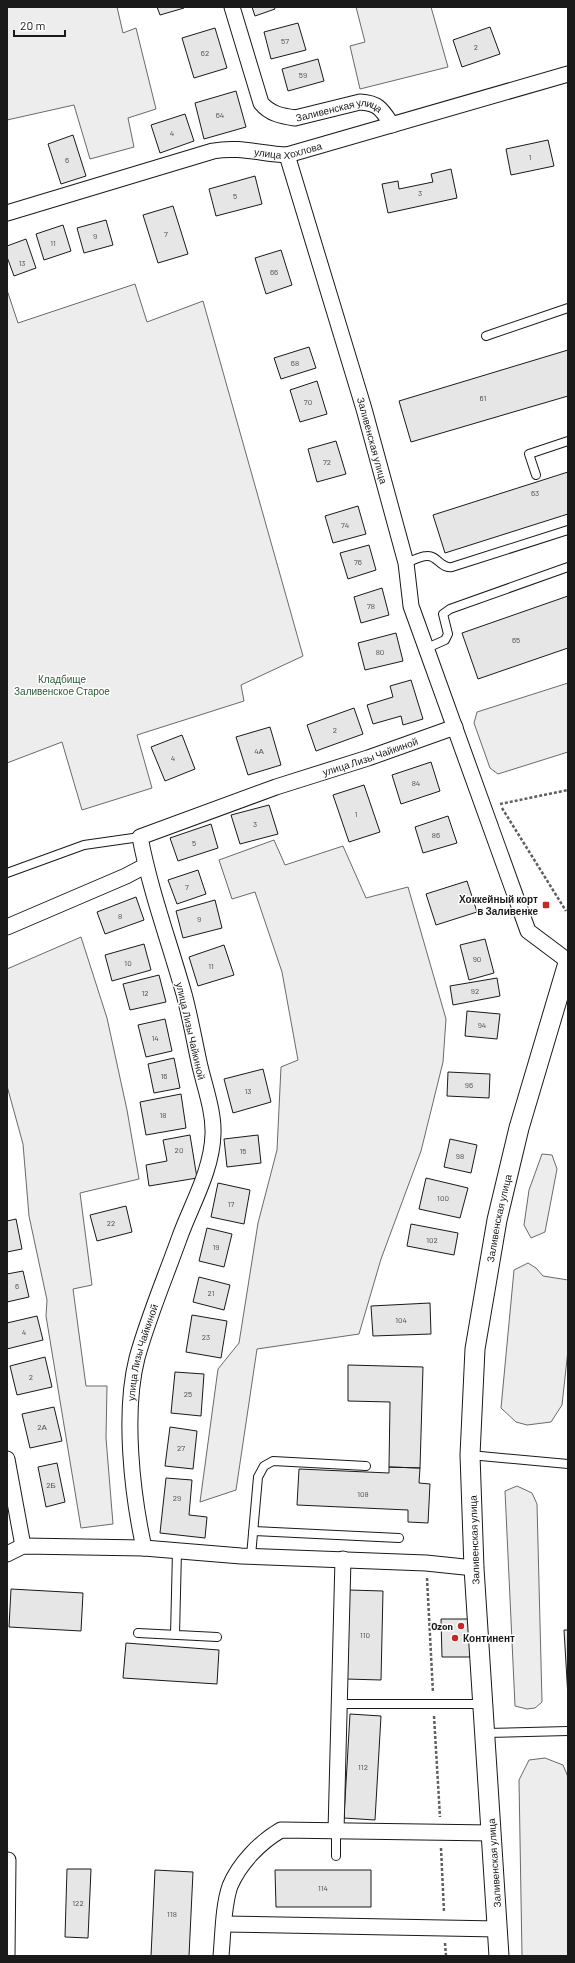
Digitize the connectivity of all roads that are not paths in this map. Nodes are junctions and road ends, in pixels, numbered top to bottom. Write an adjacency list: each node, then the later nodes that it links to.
1 (232, 7): 3 (street, Заливенская улица)
2 (568, 74): 3 (street, улица Хохлова)
3 (392, 125): 4 (street, улица Хохлова)
4 (287, 155): 5 (street, улица Хохлова); 11 (street, Заливенская улица)
5 (7, 213)
6 (568, 308): 7 (lane)
7 (486, 336)
8 (568, 441): 9 (lane)
9 (536, 475)
10 (568, 530): 11 (lane)
11 (406, 563): 13 (street, Заливенская улица)
12 (568, 567): 13 (lane)
13 (427, 648): 14 (street, Заливенская улица)
14 (455, 727): 15 (street, улица Лизы Чайкиной); 19 (street, Заливенская улица)
15 (140, 837): 16 (street, улица Лизы Чайкиной); 17 (lane)
16 (146, 866): 18 (street); 27 (street, улица Лизы Чайкиной)
17 (7, 873)
18 (7, 927)
19 (568, 962): 20 (street, Заливенская улица)
20 (470, 1455): 22 (lane); 32 (street, Заливенская улица)
21 (7, 1459): 26 (street)
22 (568, 1464)
23 (366, 1466): 24 (lane)
24 (253, 1531): 25 (lane); 30 (lane)
25 (399, 1538)
26 (23, 1546): 27 (street); 29 (street)
27 (144, 1548): 28 (street)
28 (177, 1551): 30 (street); 34 (lane)
29 (7, 1554)
30 (251, 1556): 31 (street)
31 (343, 1559): 32 (street); 36 (street)
32 (474, 1568): 37 (street, Заливенская улица)
33 (138, 1633): 34 (lane)
34 (175, 1635): 35 (lane)
35 (217, 1637)
36 (339, 1704): 37 (lane); 40 (street)
37 (483, 1704): 39 (street, Заливенская улица)
38 (568, 1731): 39 (lane)
39 (485, 1733): 41 (street, Заливенская улица)
40 (336, 1831): 41 (street); 42 (lane); 44 (street)
41 (492, 1833): 45 (street, Заливенская улица)
42 (336, 1856)
43 (8, 1860): 46 (street)
44 (224, 1924): 45 (street); 47 (street)
45 (498, 1929): 48 (street, Заливенская улица)
46 (8, 1956)
47 (221, 1956)
48 (499, 1956)

